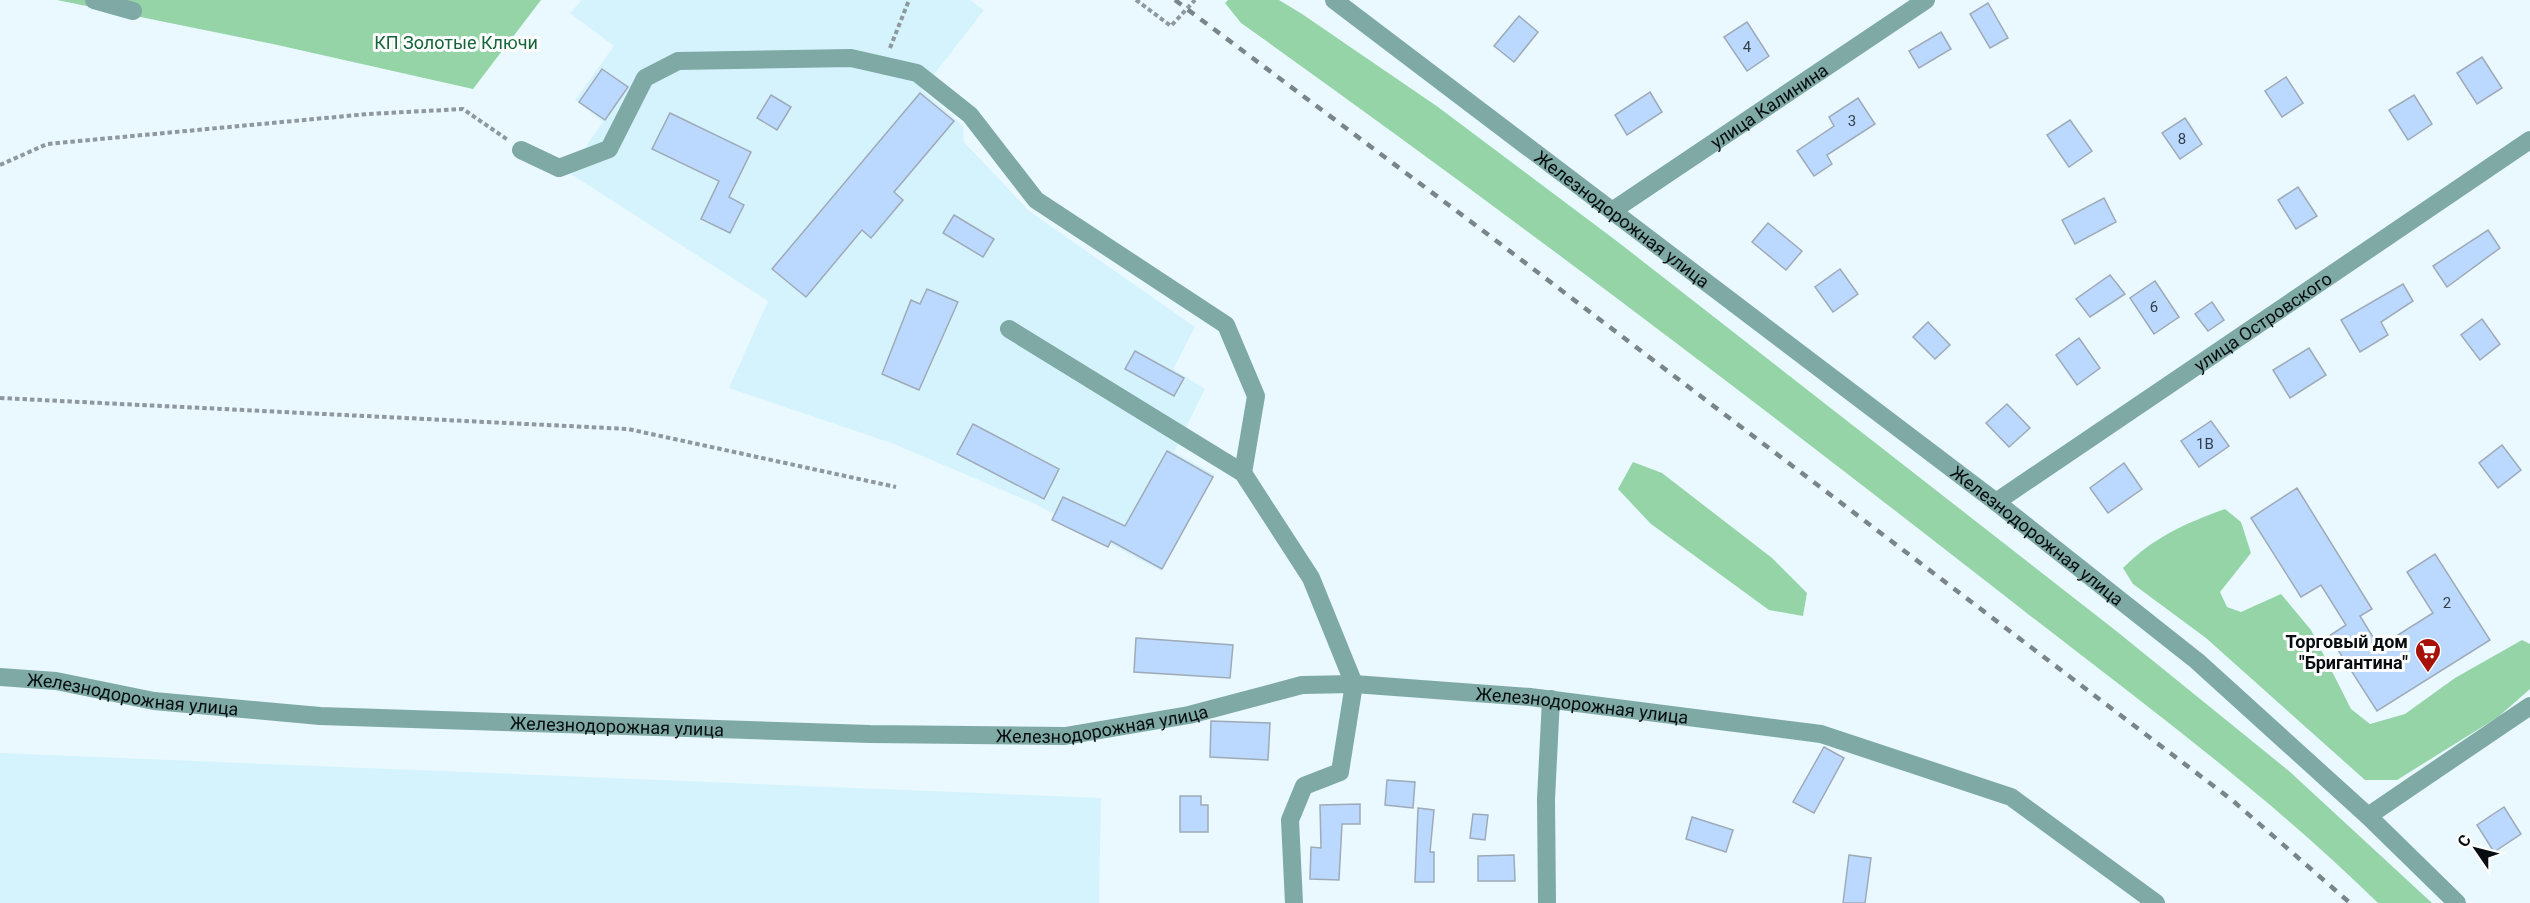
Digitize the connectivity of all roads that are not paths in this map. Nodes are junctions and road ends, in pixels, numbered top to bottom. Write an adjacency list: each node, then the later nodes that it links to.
1 (94, 0): 4 (street)
2 (1334, 0): 7 (street, Железнодорожная улица)
3 (1926, 0): 7 (street, улица Калинина)
4 (133, 11)
5 (2530, 140): 10 (street, улица Островского)
6 (521, 150): 9 (street)
7 (1612, 211): 10 (street, Железнодорожная улица)
8 (1009, 329): 9 (street)
9 (1242, 473): 12 (street)
10 (1996, 502): 15 (street, Железнодорожная улица)
11 (0, 677): 12 (street, Железнодорожная улица)
12 (1354, 684): 13 (street, Железнодорожная улица); 16 (street)
13 (1551, 699): 17 (street); 18 (street, Железнодорожная улица)
14 (2530, 706): 15 (street)
15 (2368, 816): 19 (street, Железнодорожная улица)
16 (1293, 903)
17 (1547, 903)
18 (2156, 903)
19 (2457, 903)

